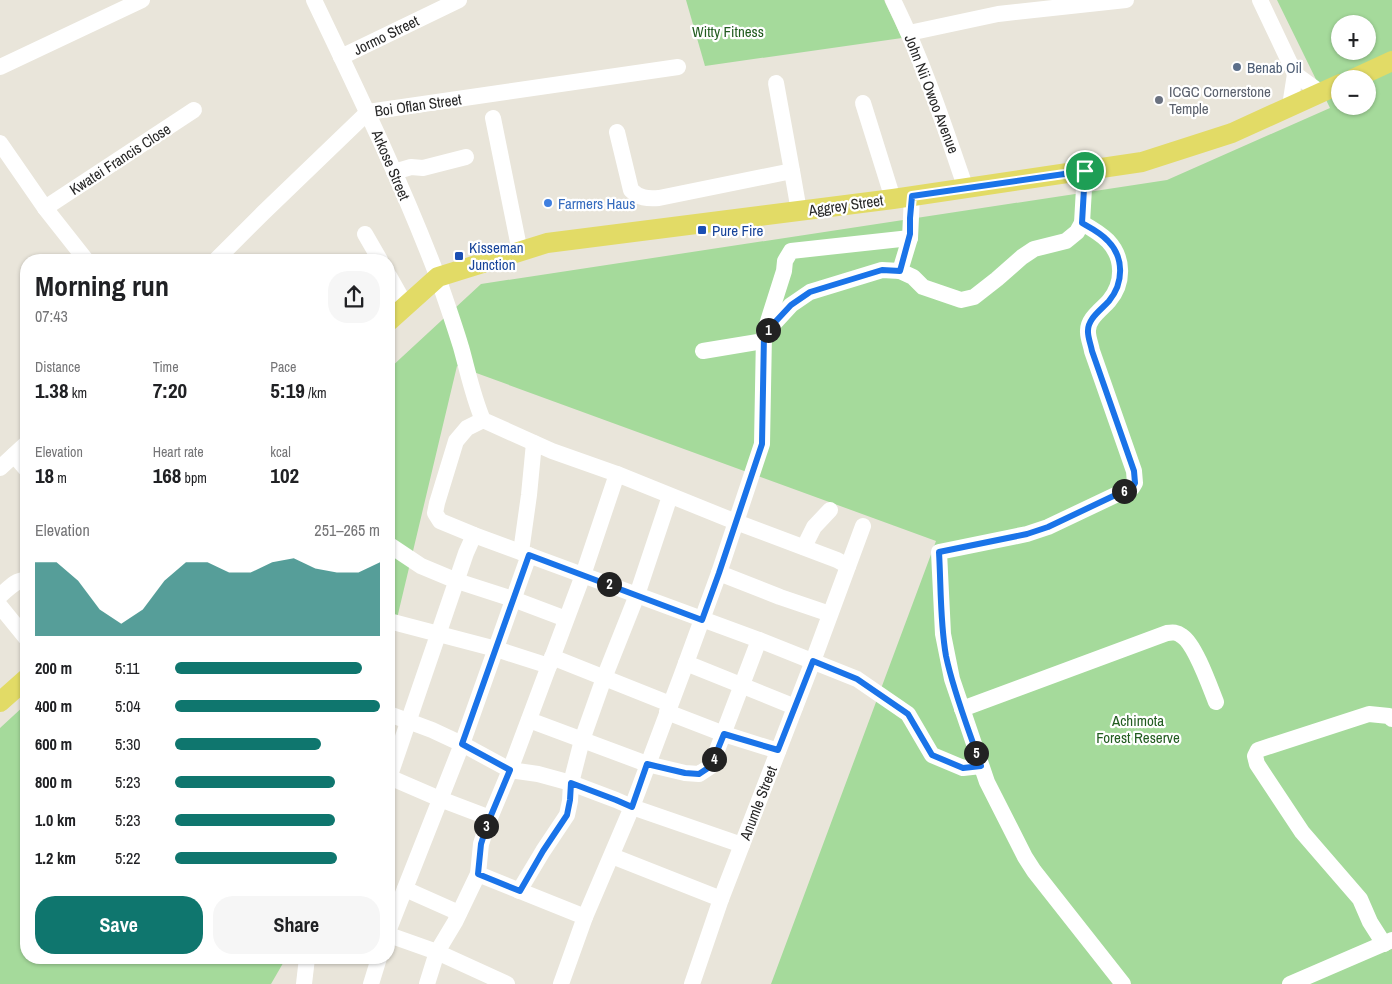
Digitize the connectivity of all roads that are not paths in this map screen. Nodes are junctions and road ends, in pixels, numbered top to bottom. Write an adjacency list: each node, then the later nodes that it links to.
1 (142, 0): 11 (street)
2 (314, 0): 9 (street, Arkose Street)
3 (459, 0): 9 (street, Jormo Street)
4 (894, 0): 8 (street, John Nii Owoo Avenue)
5 (1126, 0): 7 (street)
6 (1260, 0): 14 (street)
7 (1086, 2): 8 (street)
8 (909, 33): 29 (street, John Nii Owoo Avenue)
9 (341, 57): 21 (street, Arkose Street)
10 (1392, 61): 13 (main road)
11 (0, 67)
12 (678, 67): 21 (street, Boi Oflan Street)
13 (1372, 70)
14 (1295, 74): 17 (street); 19 (street)
15 (776, 83): 26 (street)
16 (1331, 88): 17 (main road, Aggrey Street)
17 (1321, 93): 19 (main road, Aggrey Street)
18 (863, 103): 30 (street)
19 (1290, 106): 27 (main road, Aggrey Street)
20 (194, 110): 31 (street, Kwatei Francis Close)
21 (368, 112): 28 (street, Arkose Street); 38 (street, Boi Oflan Street)
22 (492, 118): 36 (street)
23 (617, 132): 26 (street)
24 (0, 143): 31 (street)
25 (466, 157): 28 (street)
26 (792, 171): 32 (street)
27 (1085, 171): 29 (main road, Aggrey Street); 33 (street)
28 (397, 179): 41 (street, Arkose Street)
29 (966, 188): 30 (main road, Aggrey Street)
30 (902, 197): 32 (main road, Aggrey Street); 35 (street)
31 (45, 208): 37 (street)
32 (799, 211): 36 (main road, Aggrey Street)
33 (1082, 223): 40 (street); 87 (street)
34 (365, 234): 39 (street)
35 (910, 238): 40 (street); 45 (street)
36 (520, 252): 41 (main road, Aggrey Street)
37 (81, 254)
38 (222, 254)
39 (377, 254)
40 (900, 271): 45 (street)
41 (438, 278): 43 (main road, Aggrey Street); 47 (street, Arkose Street)
42 (395, 287): 43 (street)
43 (406, 306): 44 (main road, Aggrey Street)
44 (395, 315)
45 (764, 338): 46 (street); 54 (street)
46 (703, 351)
47 (483, 420): 48 (street); 56 (street)
48 (534, 443): 51 (street); 59 (street)
49 (20, 450): 50 (street)
50 (0, 468)
51 (617, 474): 52 (street); 62 (street)
52 (670, 496): 54 (street); 65 (street)
53 (830, 510): 57 (street)
54 (736, 522): 57 (street); 61 (street)
55 (863, 526): 60 (street, Anumle Street)
56 (474, 535): 59 (street); 64 (street)
57 (804, 547): 60 (street)
58 (395, 549): 64 (street)
59 (525, 553): 62 (street); 67 (street)
60 (848, 566): 69 (street, Anumle Street)
61 (719, 573): 69 (street); 71 (street)
62 (583, 574): 65 (street); 70 (street)
63 (20, 581): 66 (street)
64 (457, 581): 67 (street); 74 (street)
65 (637, 595): 71 (street); 80 (street)
66 (0, 596)
67 (513, 599): 70 (street); 76 (street)
68 (0, 606): 73 (street)
69 (830, 614): 77 (street, Anumle Street)
70 (566, 619): 78 (street)
71 (702, 620): 75 (street); 79 (street)
72 (395, 622): 74 (street)
73 (20, 631)
74 (439, 633): 76 (street); 91 (street)
75 (759, 640): 77 (street); 82 (street)
76 (496, 648): 78 (street); 94 (street)
77 (813, 661): 85 (street, Anumle Street); 98 (street)
78 (550, 662): 80 (street); 90 (street)
79 (686, 662): 82 (street); 86 (street)
80 (604, 678): 86 (street); 93 (street)
81 (20, 684): 83 (main road)
82 (741, 685): 85 (street); 92 (street)
83 (0, 702)
84 (1216, 702): 87 (street)
85 (795, 707): 95 (street, Anumle Street)
86 (669, 708): 92 (street); 97 (street)
87 (962, 709): 98 (street)
88 (395, 717): 91 (street)
89 (1392, 719): 115 (street)
90 (529, 720): 93 (street); 99 (street)
91 (408, 722): 94 (street); 96 (street)
92 (724, 734): 95 (street); 97 (street)
93 (582, 740): 97 (street); 101 (street)
94 (462, 744): 99 (street); 102 (street)
95 (778, 750): 105 (street, Anumle Street)
96 (395, 760)
97 (647, 764): 103 (street)
98 (981, 766): 125 (street)
99 (510, 770): 101 (street); 104 (street)
100 (395, 780): 102 (street)
101 (571, 783): 103 (street); 109 (street)
102 (440, 799): 104 (street); 108 (street)
103 (632, 807): 105 (street); 106 (street)
104 (490, 818): 107 (street)
105 (742, 845): 110 (street, Anumle Street)
106 (612, 856): 110 (street); 113 (street)
107 (478, 874): 109 (street); 111 (street)
108 (405, 888): 111 (street); 112 (street)
109 (520, 891): 113 (street)
110 (721, 899): 124 (street, Anumle Street)
111 (459, 913): 116 (street)
112 (395, 914)
113 (585, 916): 123 (street)
114 (395, 937): 116 (street)
115 (1388, 942): 126 (street)
116 (437, 952): 121 (street); 122 (street)
117 (306, 964): 119 (street)
118 (377, 964): 120 (street)
119 (304, 984)
120 (371, 984)
121 (428, 984)
122 (507, 984)
123 (561, 984)
124 (692, 984)
125 (1123, 984)
126 (1290, 984)

